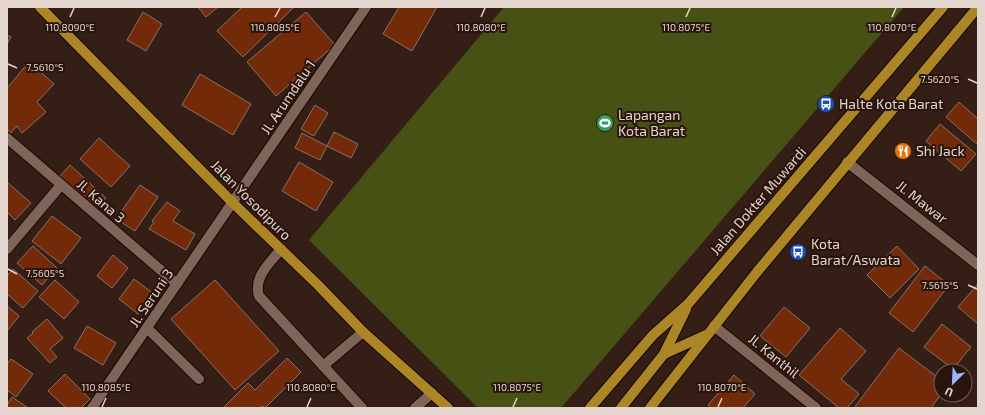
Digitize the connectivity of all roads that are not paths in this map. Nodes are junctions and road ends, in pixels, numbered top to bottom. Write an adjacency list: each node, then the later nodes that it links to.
1 (40, 7): 8 (main road, Jalan Yosodipuro)
2 (366, 7): 8 (street, Jl. Arumdalu 1)
3 (943, 7): 13 (main road, Jalan Dokter Muwardi)
4 (978, 7): 6 (main road)
5 (7, 138): 7 (street, Jl. Kana 3)
6 (848, 162): 11 (street, Jl. Mawar); 15 (main road)
7 (61, 185): 9 (street); 12 (street, Jl. Kana 3)
8 (233, 203): 10 (main road, Jalan Yosodipuro); 12 (street, Jl. Seruni 3)
9 (7, 249)
10 (281, 249): 16 (main road, Jalan Yosodipuro); 18 (street)
11 (978, 265)
12 (177, 284): 14 (street, Jl. Seruni 3)
13 (688, 304): 17 (main road); 25 (main road, Jalan Dokter Muwardi)
14 (147, 328): 19 (street); 21 (street, Jl. Seruni 3)
15 (711, 330): 17 (main road); 27 (main road); 28 (street, Jl. Kanthil)
16 (362, 332): 18 (street); 20 (main road, Jalan Yosodipuro)
17 (663, 356): 26 (main road)
18 (323, 366): 22 (street)
19 (199, 379)
20 (432, 393): 23 (street); 24 (main road, Jalan Yosodipuro)
21 (92, 408)
22 (362, 408)
23 (415, 408)
24 (448, 408)
25 (590, 408)
26 (621, 408)
27 (650, 408)
28 (816, 408)

